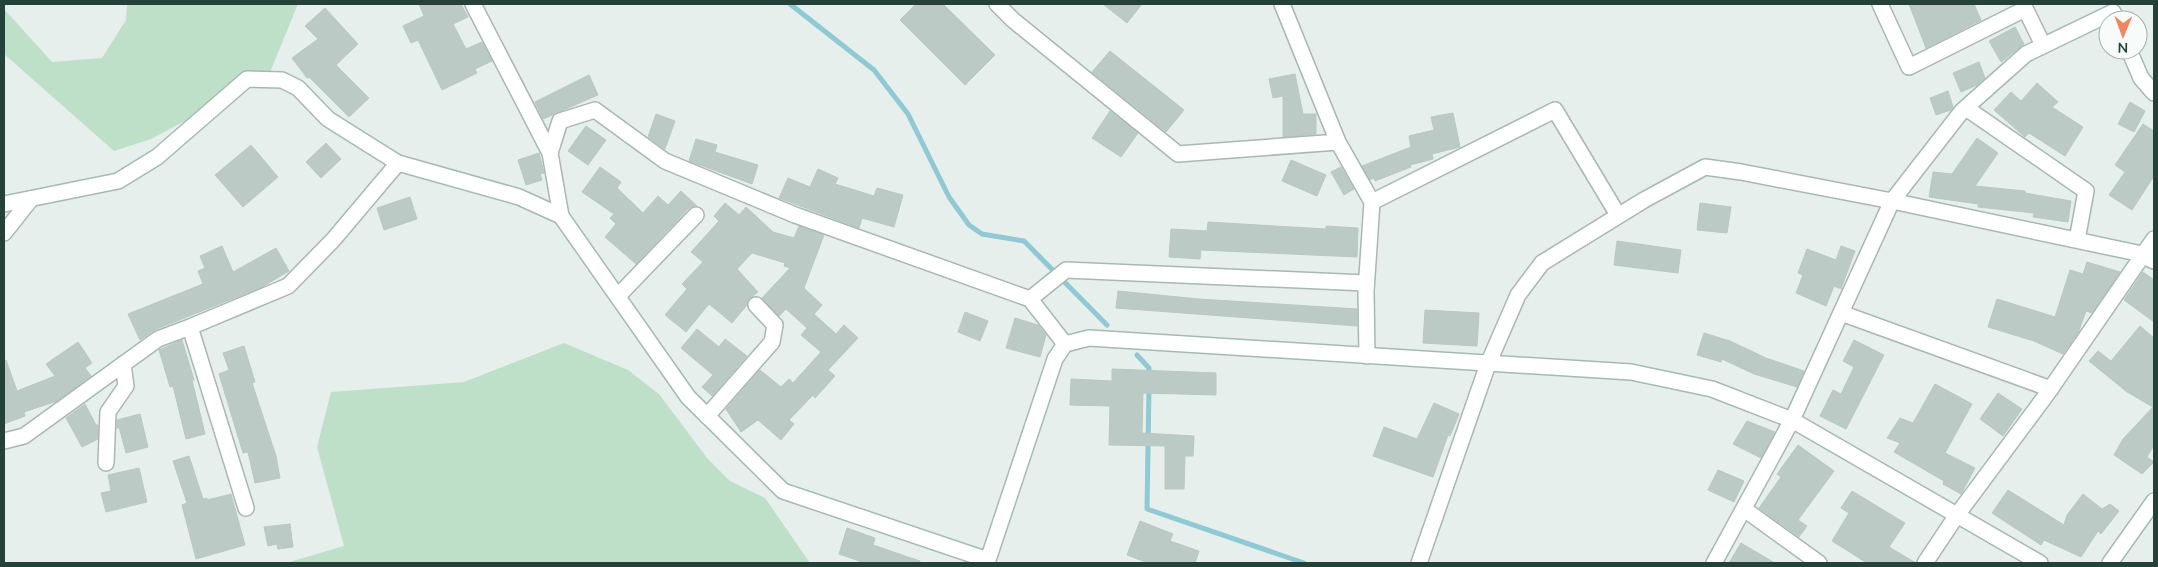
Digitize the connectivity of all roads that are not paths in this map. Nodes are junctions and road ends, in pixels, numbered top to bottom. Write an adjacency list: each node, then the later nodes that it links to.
1 (472, 4): 12 (street)
2 (996, 4): 11 (street)
3 (1282, 4): 11 (street)
4 (1880, 4): 5 (street)
5 (2024, 6): 7 (street)
6 (2098, 19): 7 (street)
7 (2043, 45): 10 (street)
8 (2133, 60): 9 (street)
9 (2154, 93)
10 (1966, 108): 15 (street); 23 (street)
11 (1338, 142): 16 (street)
12 (550, 153): 19 (street); 27 (street)
13 (398, 163): 14 (street); 19 (street); 30 (street)
14 (31, 199): 17 (street); 21 (street)
15 (1892, 201): 20 (street); 23 (street); 29 (street)
16 (1372, 202): 20 (street); 25 (street)
17 (4, 204)
18 (696, 215): 26 (street)
19 (561, 216): 26 (street)
20 (1618, 216): 34 (street)
21 (4, 233)
22 (2154, 239): 24 (street)
23 (2077, 240): 24 (street)
24 (2149, 258): 35 (street)
25 (1366, 283): 27 (street); 32 (street)
26 (618, 296): 36 (street)
27 (1030, 299): 31 (street)
28 (756, 304): 36 (street)
29 (1841, 313): 35 (street); 37 (street)
30 (190, 327): 33 (street); 41 (street)
31 (1065, 344): 32 (street); 44 (street)
32 (1367, 356): 34 (street)
33 (123, 364): 38 (street); 39 (street)
34 (1488, 364): 37 (street); 45 (street)
35 (2051, 388): 43 (street)
36 (707, 416): 44 (street)
37 (1792, 420): 42 (street); 43 (street)
38 (4, 441)
39 (106, 463)
40 (2154, 502): 50 (street)
41 (246, 508)
42 (1744, 509): 46 (street); 47 (street)
43 (1957, 515): 48 (street); 49 (street)
44 (987, 562)
45 (1419, 563)
46 (1714, 563)
47 (1819, 563)
48 (1925, 563)
49 (2040, 563)
50 (2110, 563)

